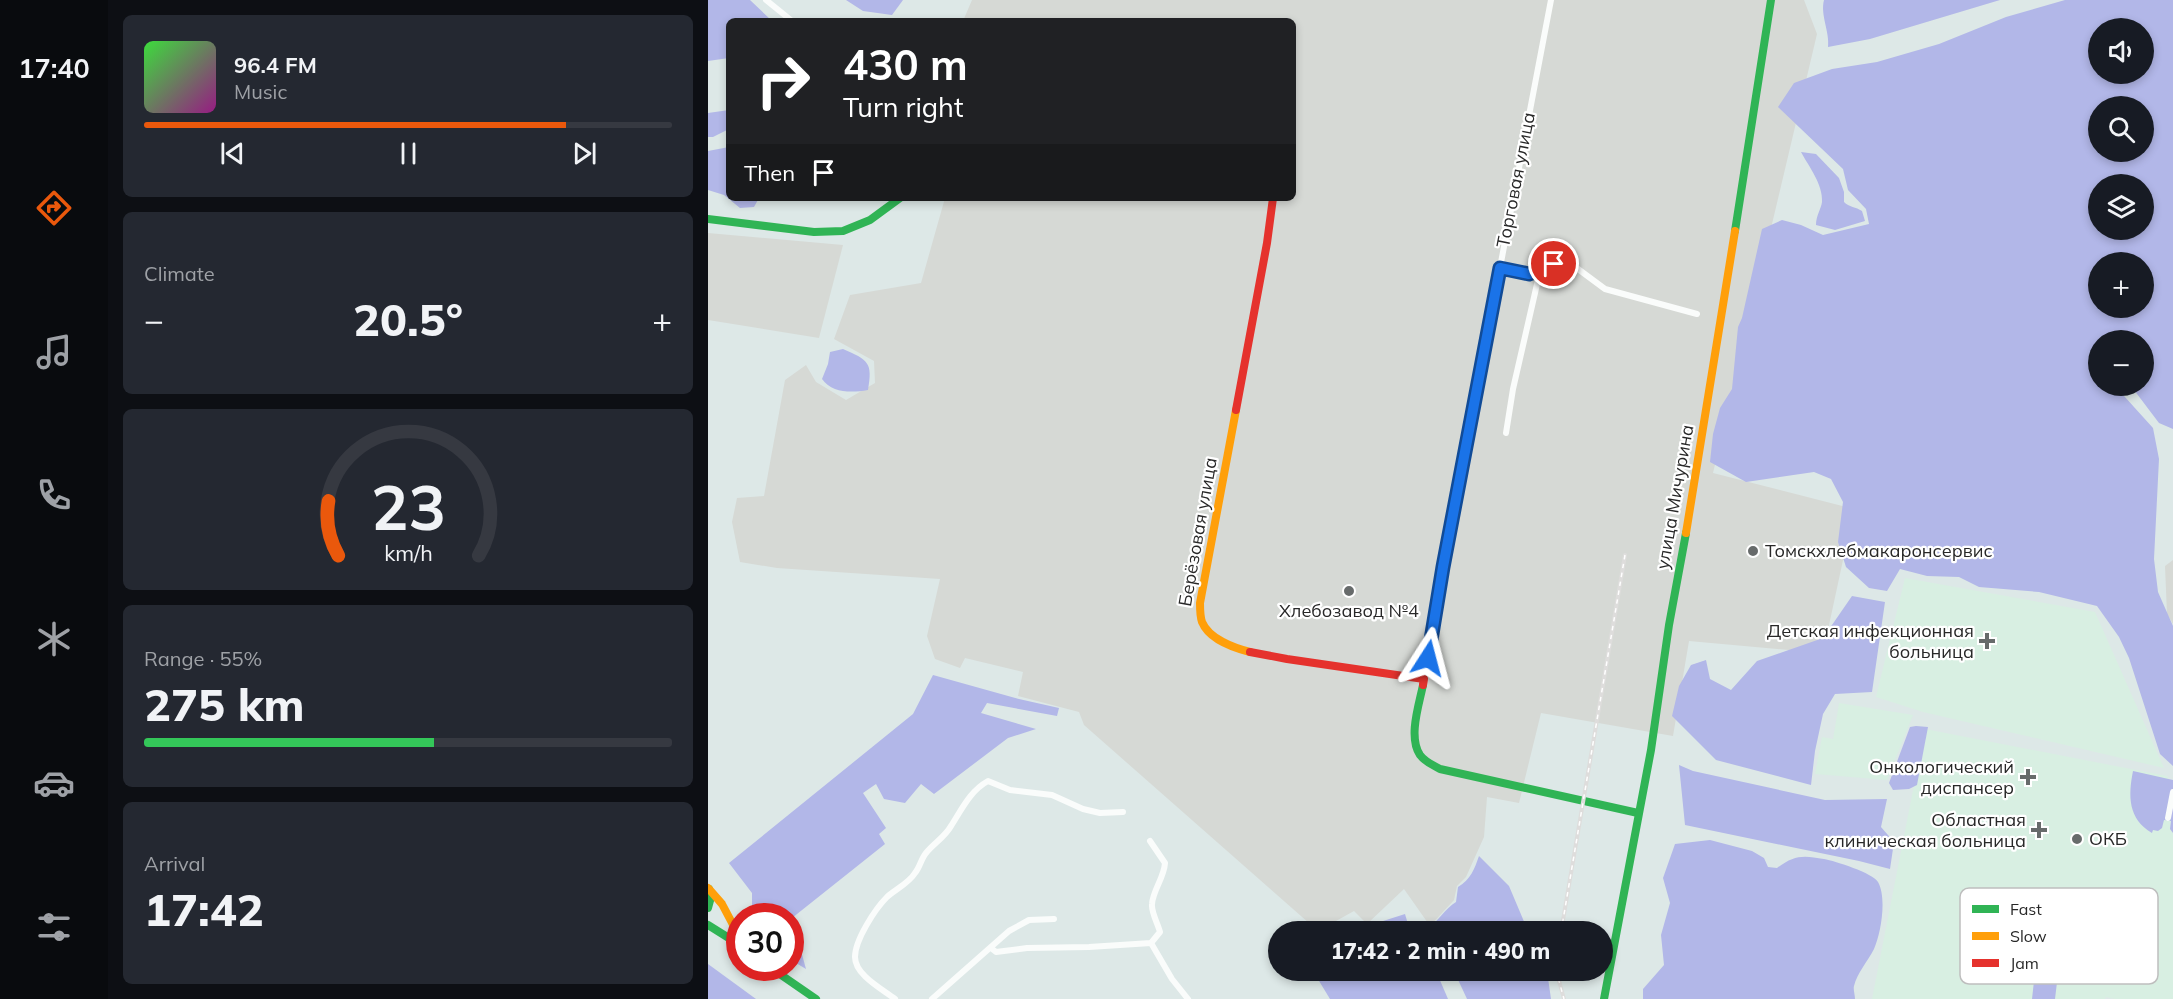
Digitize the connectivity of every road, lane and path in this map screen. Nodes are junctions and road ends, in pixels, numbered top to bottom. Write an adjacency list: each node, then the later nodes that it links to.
1 (765, 0): 4 (street)
2 (1551, 0): 8 (street, Торговая улица)
3 (1771, 0): 15 (street, улица Мичурина)
4 (788, 18)
5 (896, 201): 7 (street)
6 (1273, 201): 12 (street, Берёзовая улица)
7 (708, 219)
8 (1500, 268): 9 (street); 12 (street, Торговая улица)
9 (1540, 271): 10 (street); 11 (street)
10 (1697, 314)
11 (1506, 433)
12 (1424, 679): 15 (street)
13 (2173, 792): 16 (street)
14 (1124, 812): 28 (street)
15 (1638, 813): 31 (street, улица Мичурина)
16 (2168, 818)
17 (1150, 841): 24 (street)
18 (708, 888): 19 (street); 20 (street)
19 (708, 908)
20 (726, 911)
21 (1054, 919): 25 (street)
22 (708, 925): 23 (street)
23 (726, 936)
24 (1151, 943): 25 (street); 30 (street)
25 (991, 948): 29 (street)
26 (790, 981): 27 (street)
27 (816, 999)
28 (895, 999)
29 (932, 999)
30 (1188, 999)
31 (1604, 999)

